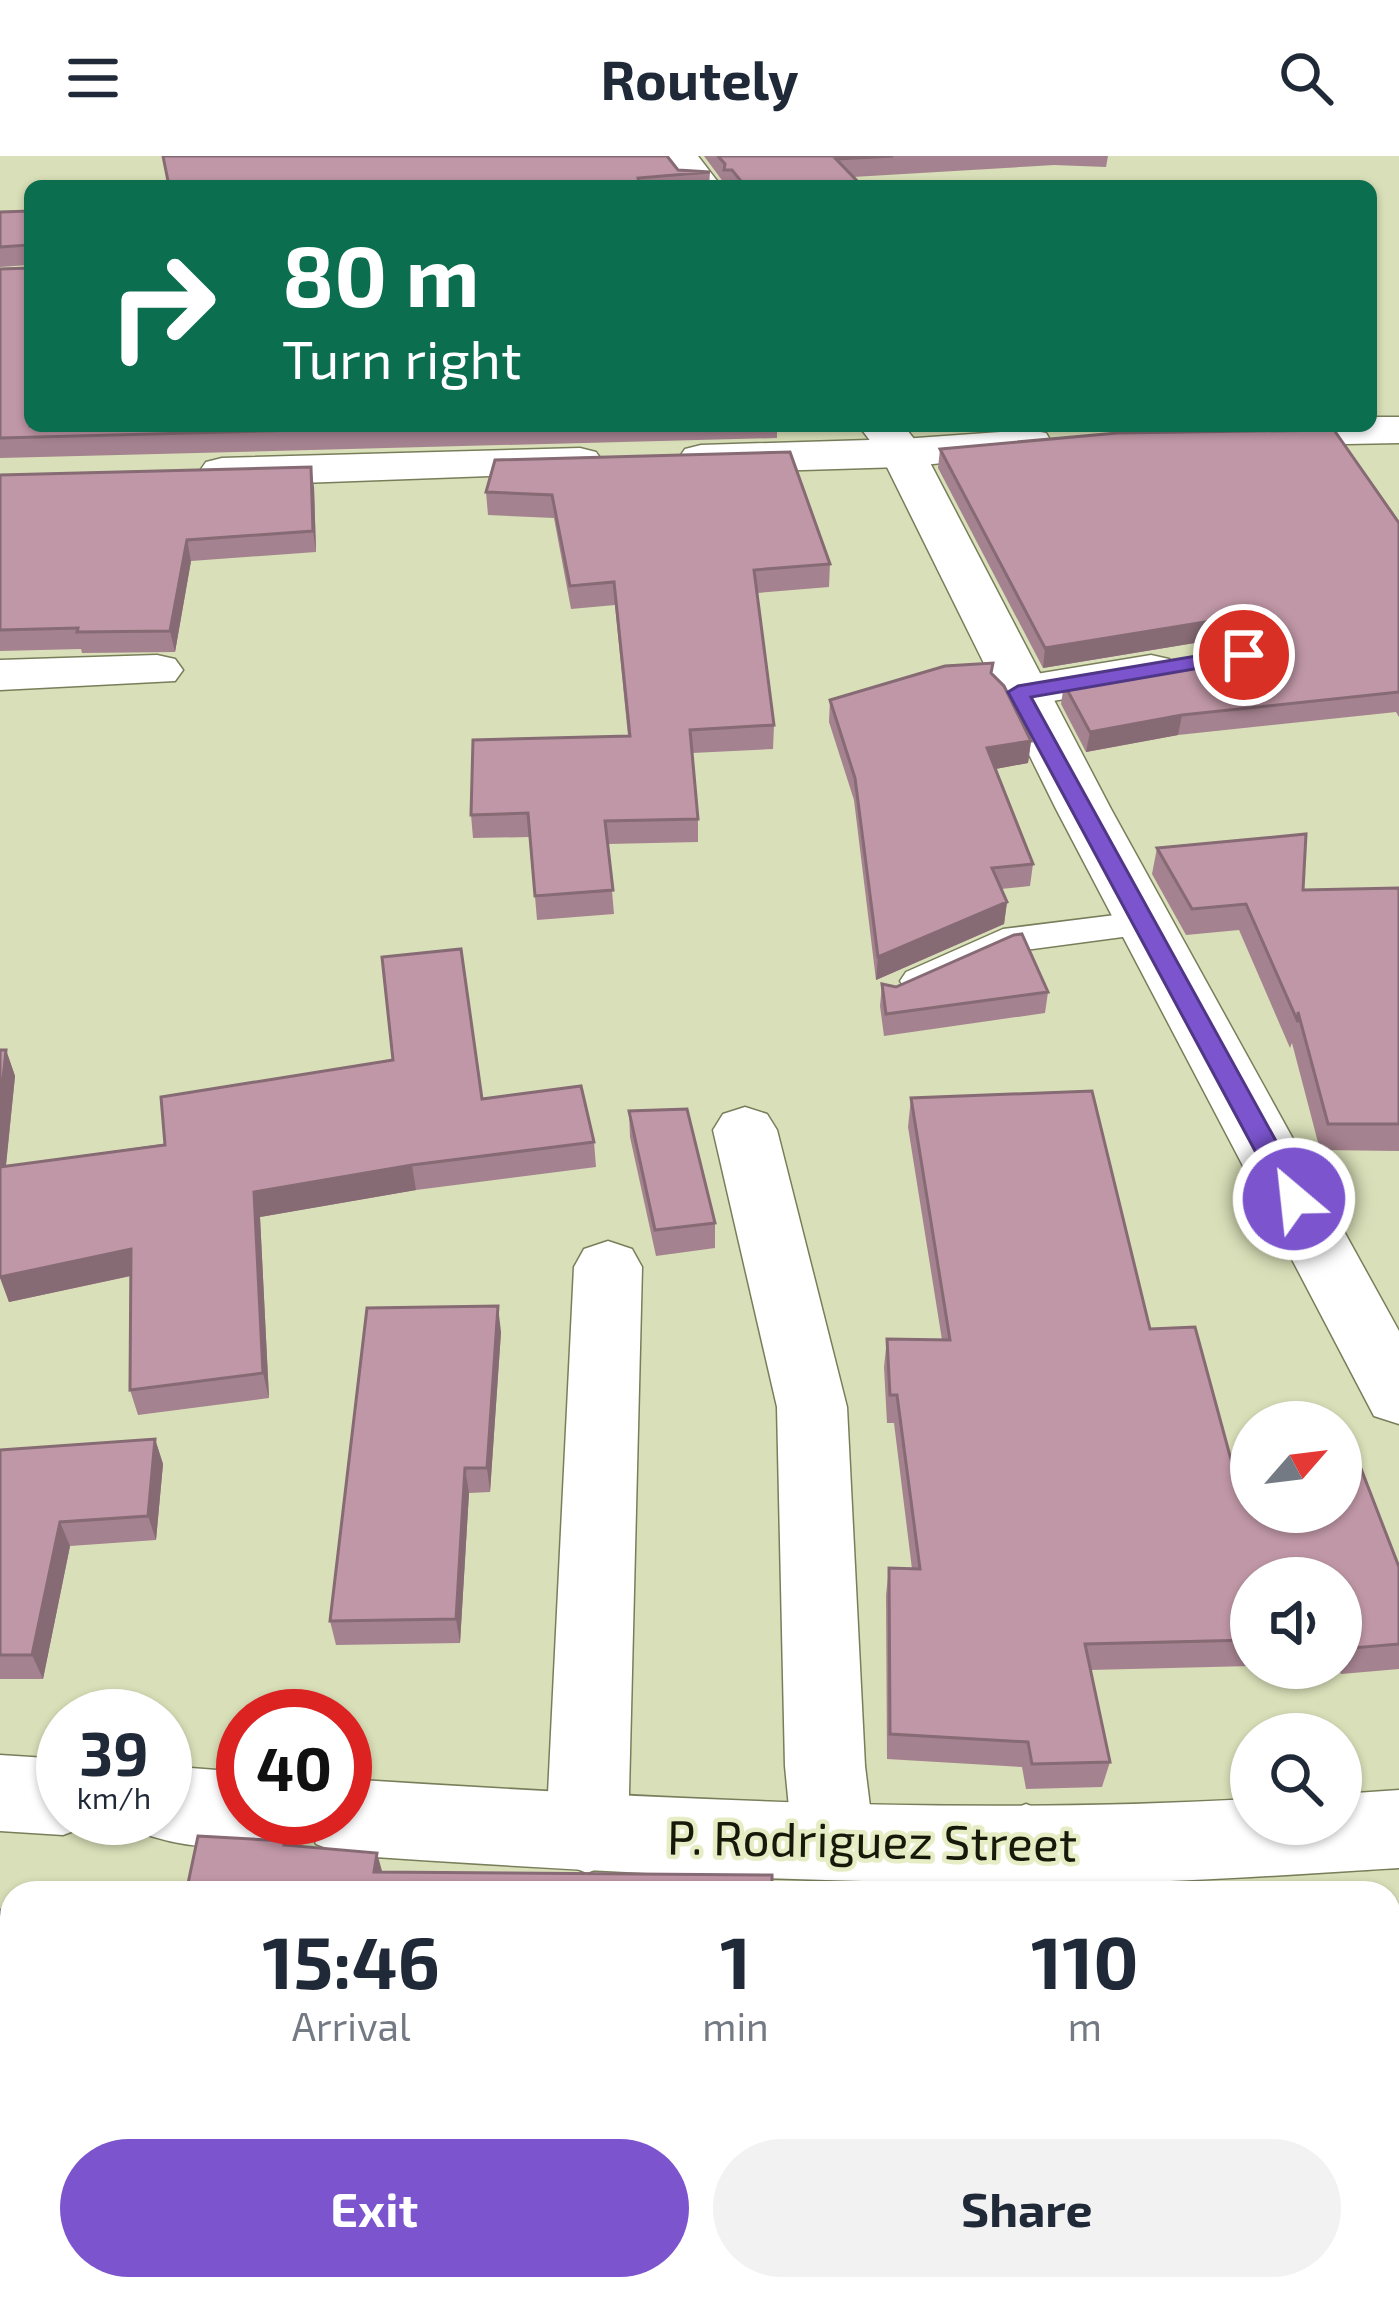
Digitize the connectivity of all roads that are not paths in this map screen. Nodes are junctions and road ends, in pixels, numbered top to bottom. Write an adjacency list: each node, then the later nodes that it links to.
1 (678, 156): 2 (street)
2 (697, 180)
3 (1300, 432): 4 (street)
4 (1200, 434)
5 (892, 440): 6 (street); 7 (street); 13 (street)
6 (1067, 440)
7 (664, 460)
8 (617, 461): 9 (street)
9 (190, 472)
10 (1199, 662): 13 (street)
11 (158, 670): 12 (street)
12 (0, 675)
13 (1018, 692): 14 (street)
14 (1148, 923): 15 (lane); 18 (street)
15 (892, 992)
16 (746, 1130): 24 (street)
17 (608, 1268): 23 (street)
18 (1399, 1396)
19 (0, 1792): 20 (street)
20 (36, 1795)
21 (372, 1819): 23 (street, P. Rodriguez Street)
22 (1399, 1829): 26 (street, P. Rodriguez Street)
23 (587, 1834): 24 (street, P. Rodriguez Street)
24 (833, 1839): 25 (street, P. Rodriguez Street)
25 (1029, 1868): 26 (street, P. Rodriguez Street)
26 (1141, 1868)

